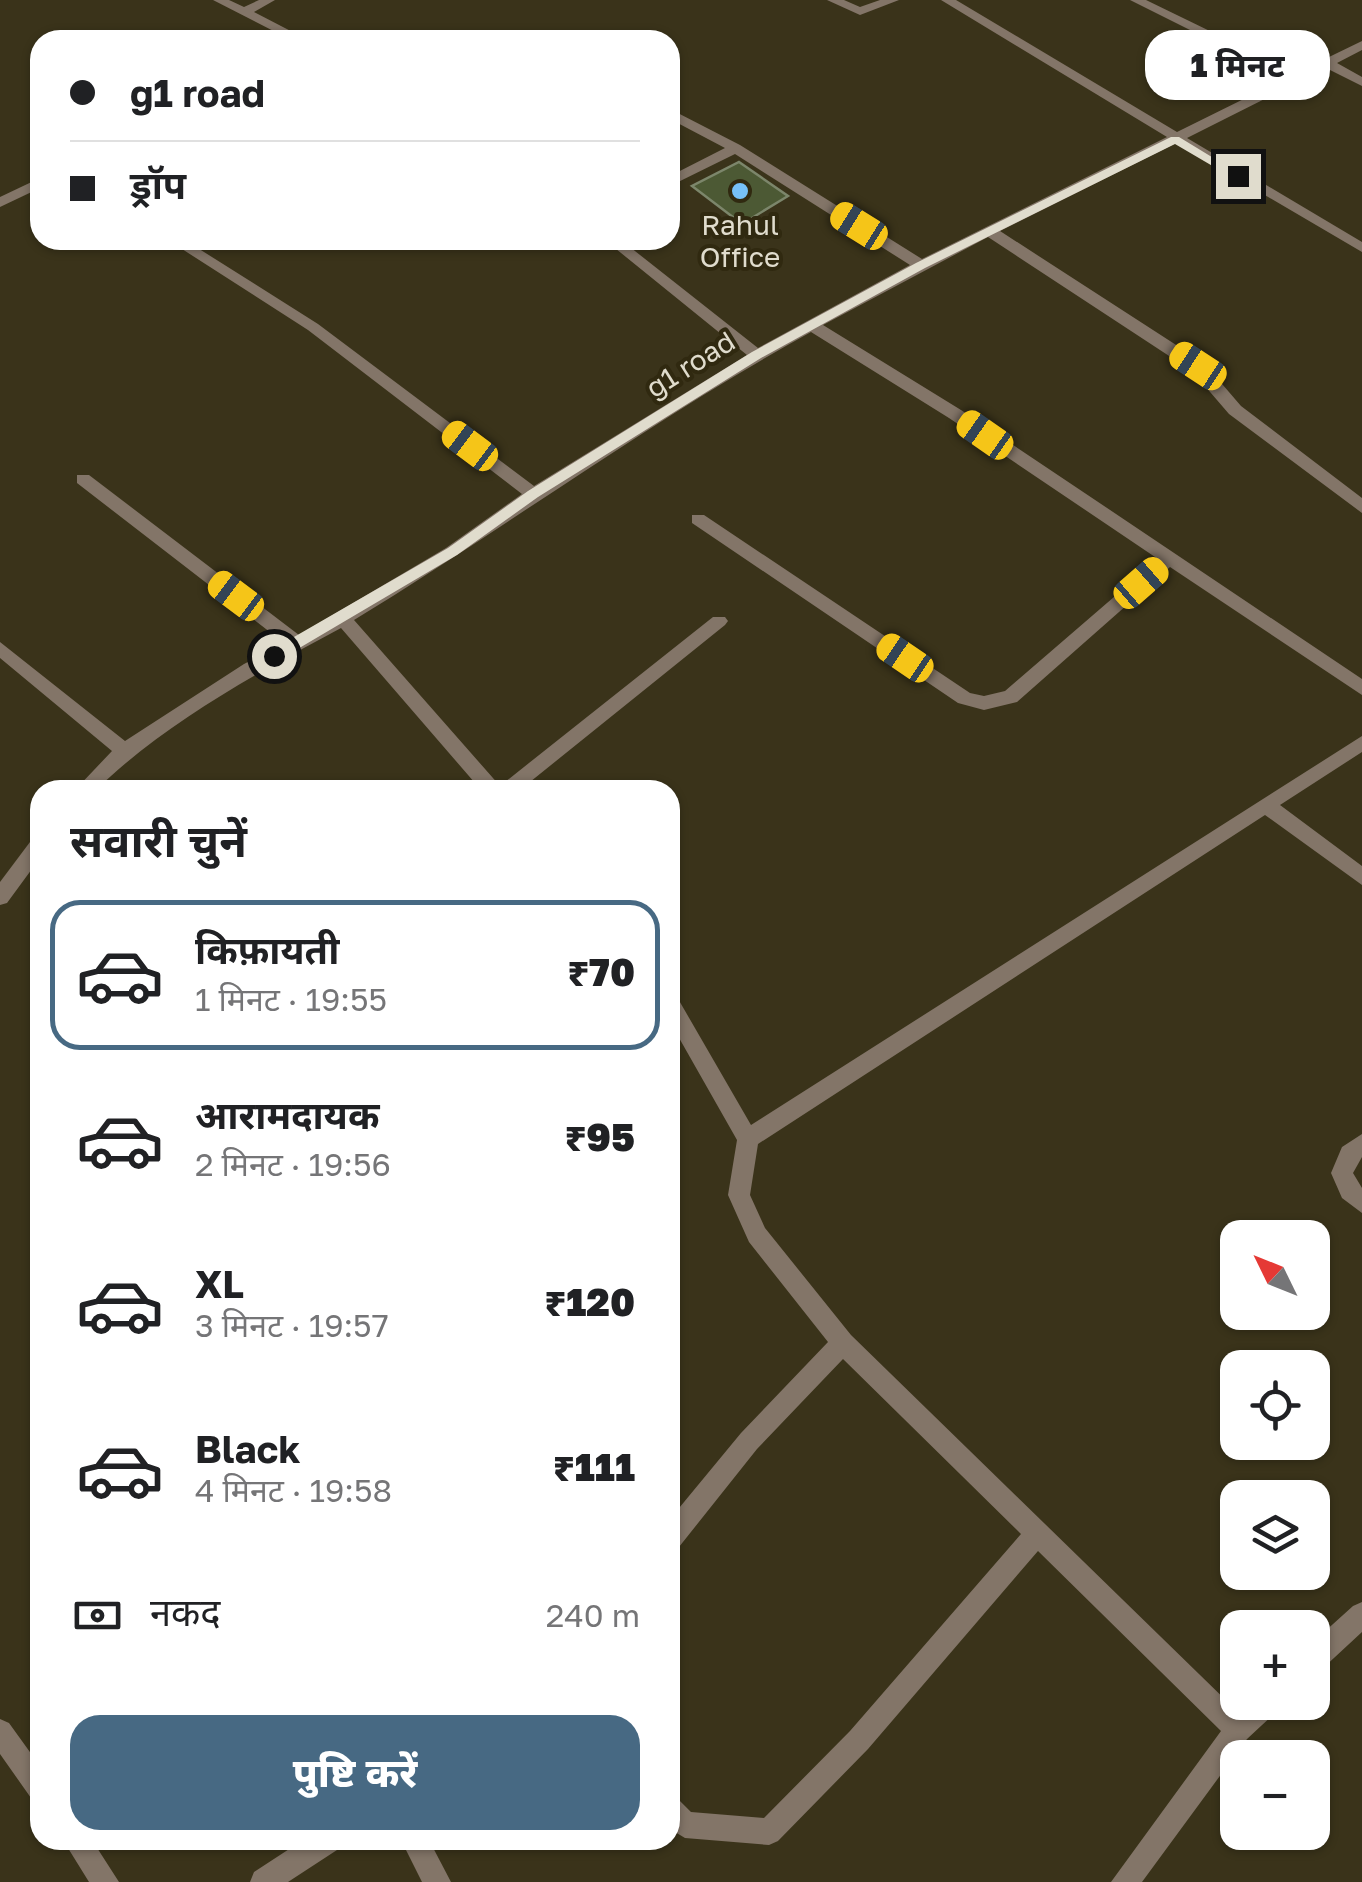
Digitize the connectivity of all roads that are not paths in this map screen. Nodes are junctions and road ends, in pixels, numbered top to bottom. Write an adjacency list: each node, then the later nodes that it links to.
1 (219, 0): 7 (street)
2 (269, 0): 7 (street)
3 (833, 0): 4 (street)
4 (893, 0)
5 (946, 0): 14 (street)
6 (1136, 0): 11 (street)
7 (243, 12): 8 (street)
8 (280, 30)
9 (1362, 45): 10 (street, g1 road)
10 (1327, 63): 11 (street, g1 road); 12 (street)
11 (1297, 78): 14 (street, g1 road)
12 (1362, 82)
13 (680, 118): 15 (street)
14 (1175, 140): 19 (street, g1 road); 20 (street)
15 (735, 148): 16 (street); 23 (street)
16 (680, 177)
17 (30, 187): 18 (street)
18 (0, 203)
19 (992, 233): 23 (street, g1 road); 28 (street)
20 (1362, 248)
21 (191, 250): 27 (street)
22 (625, 250): 25 (street)
23 (920, 266): 24 (street, g1 road)
24 (810, 324): 25 (street, g1 road); 30 (street)
25 (757, 355): 27 (street, g1 road)
26 (83, 479): 33 (street)
27 (533, 494): 31 (street, g1 road)
28 (1362, 508)
29 (698, 519): 30 (street)
30 (1167, 560): 35 (street)
31 (343, 620): 33 (street, g1 road); 39 (street)
32 (719, 621): 40 (street)
33 (297, 643): 37 (street, g1 road)
34 (0, 648): 37 (street)
35 (1362, 688)
36 (1362, 743): 41 (street)
37 (124, 751): 38 (street, g1 road)
38 (94, 780)
39 (483, 780)
40 (519, 780)
41 (1267, 806): 43 (street); 46 (street)
42 (30, 856): 44 (street)
43 (1362, 876)
44 (0, 897)
45 (680, 1020): 46 (street)
46 (748, 1139): 49 (street)
47 (1362, 1144): 48 (street)
48 (1362, 1203)
49 (842, 1343): 50 (street); 51 (street)
50 (680, 1526)
51 (1038, 1534): 55 (street); 58 (street)
52 (1362, 1615): 53 (street)
53 (1330, 1644)
54 (1249, 1720): 55 (street)
55 (1238, 1730): 65 (street)
56 (0, 1732): 57 (street)
57 (30, 1775)
58 (680, 1820)
59 (83, 1850): 62 (street)
60 (312, 1850): 63 (street)
61 (419, 1850): 64 (street)
62 (105, 1882)
63 (264, 1882)
64 (437, 1882)
65 (1125, 1882)

